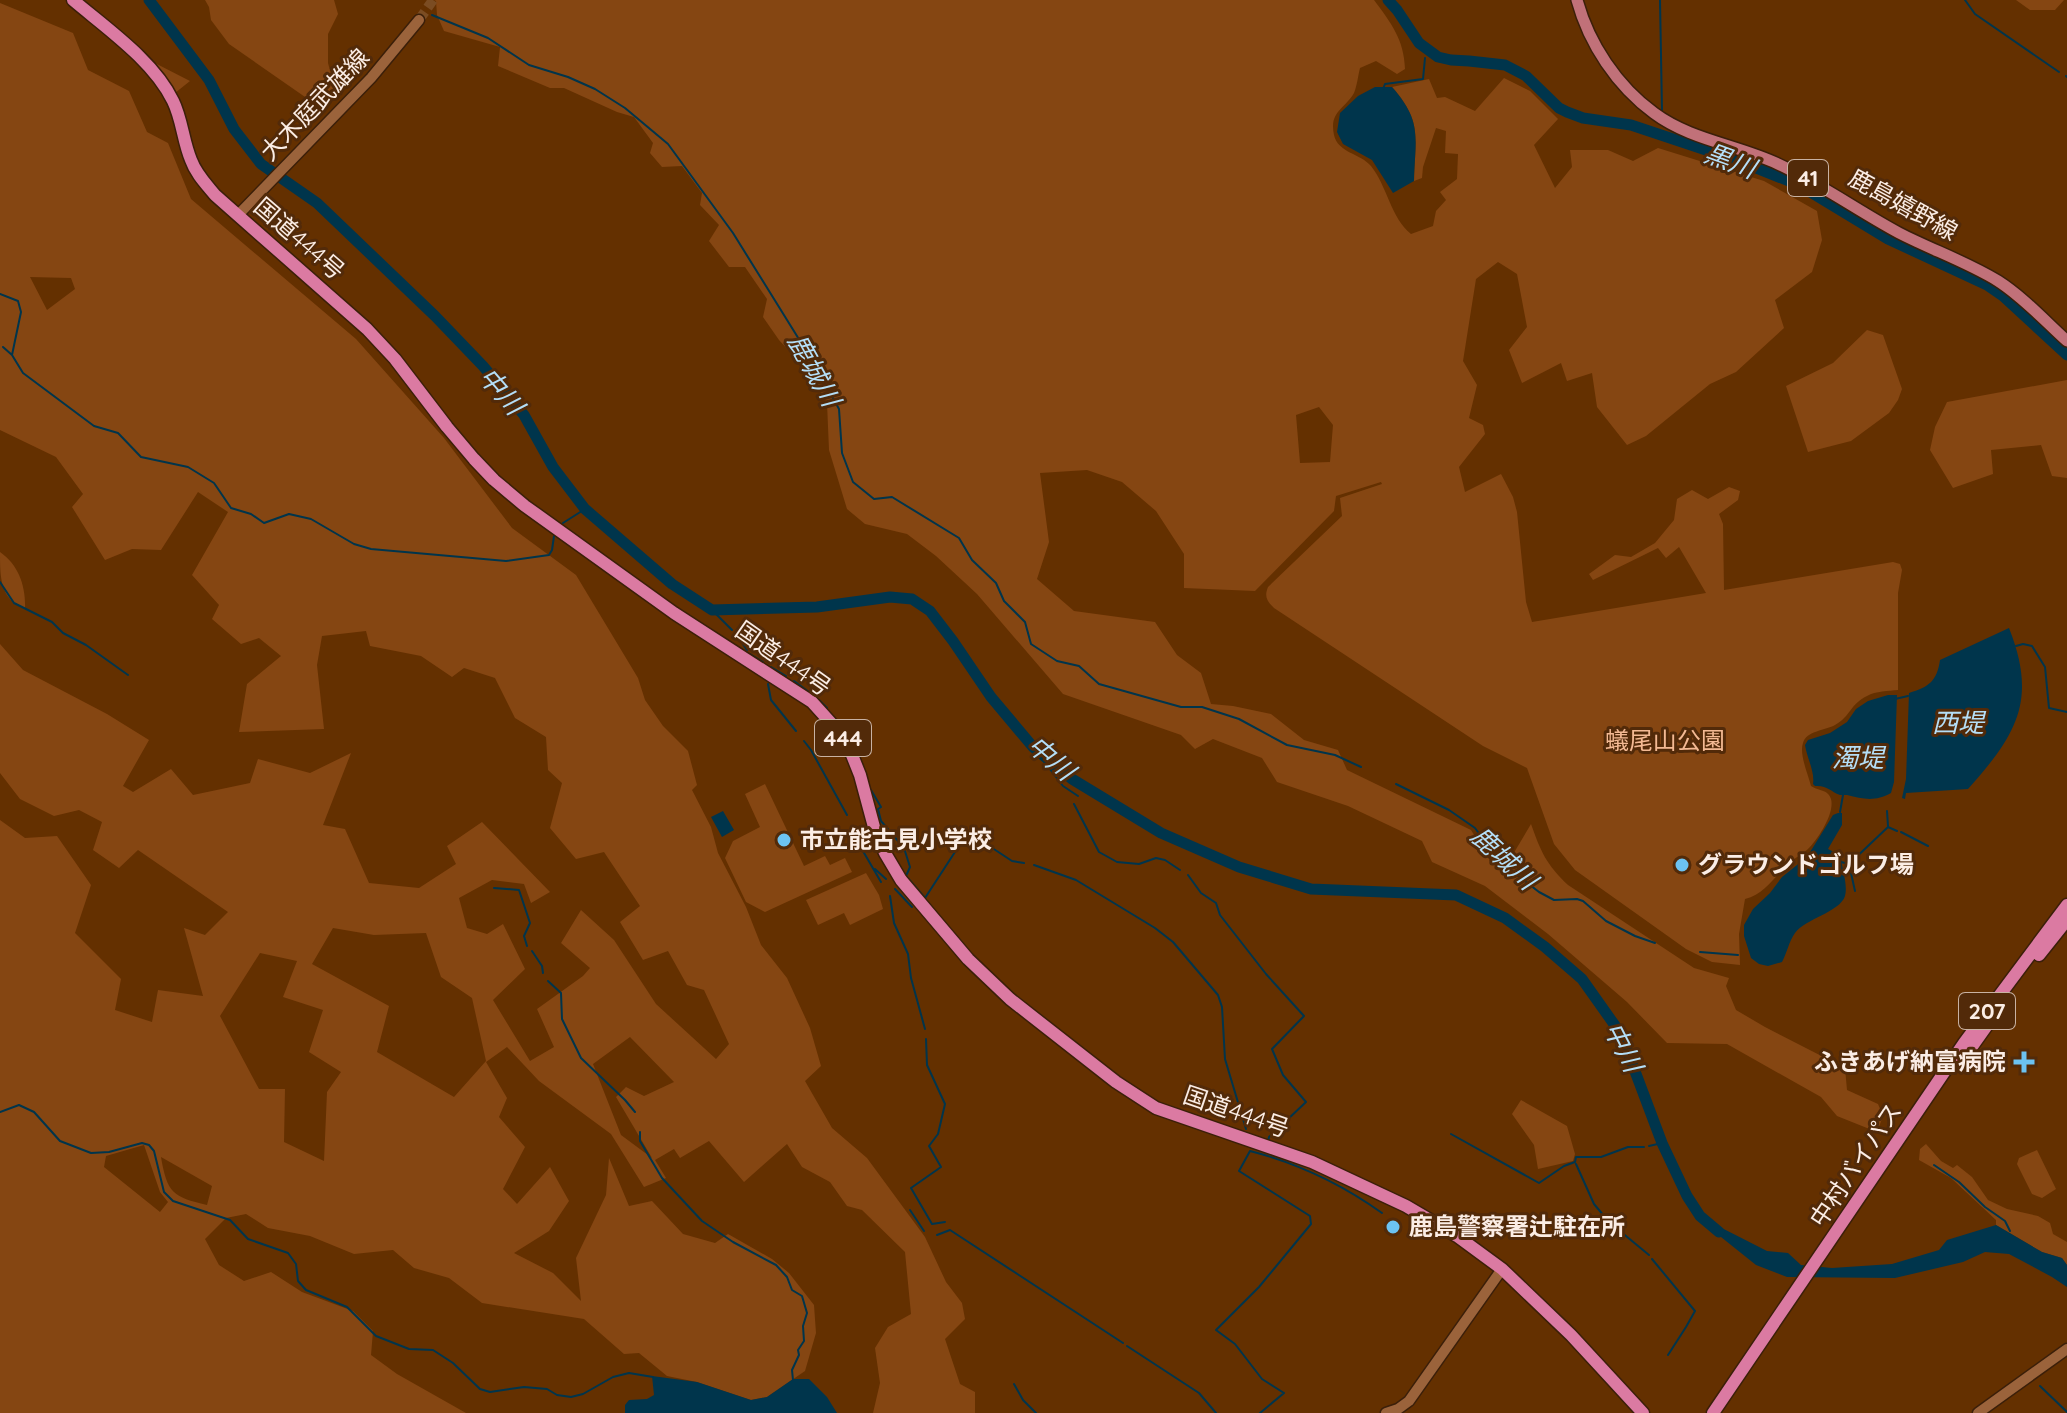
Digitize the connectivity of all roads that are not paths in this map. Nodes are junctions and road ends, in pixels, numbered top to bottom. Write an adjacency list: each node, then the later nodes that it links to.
1 (73, 0): 4 (highway, 国道444号 / 444)
2 (1577, 0): 5 (main road, 鹿島嬉野線 / 41)
3 (419, 20): 4 (main road, 大木庭武雄線)
4 (238, 215): 9 (highway, 国道444号 / 444)
5 (2067, 341)
6 (2067, 905): 8 (highway, 中村バイパス / 207)
7 (2067, 920): 8 (highway, 中村バイパス / 207)
8 (1915, 1124): 10 (highway, 中村バイパス / 207)
9 (1502, 1269): 12 (main road); 13 (highway, 国道444号 / 444)
10 (1784, 1316): 14 (highway, 中村バイパス / 207); 15 (highway, 中村バイパス / 207)
11 (2067, 1349): 16 (main road)
12 (1386, 1413)
13 (1643, 1413)
14 (1713, 1413)
15 (1723, 1413)
16 (1978, 1413)

